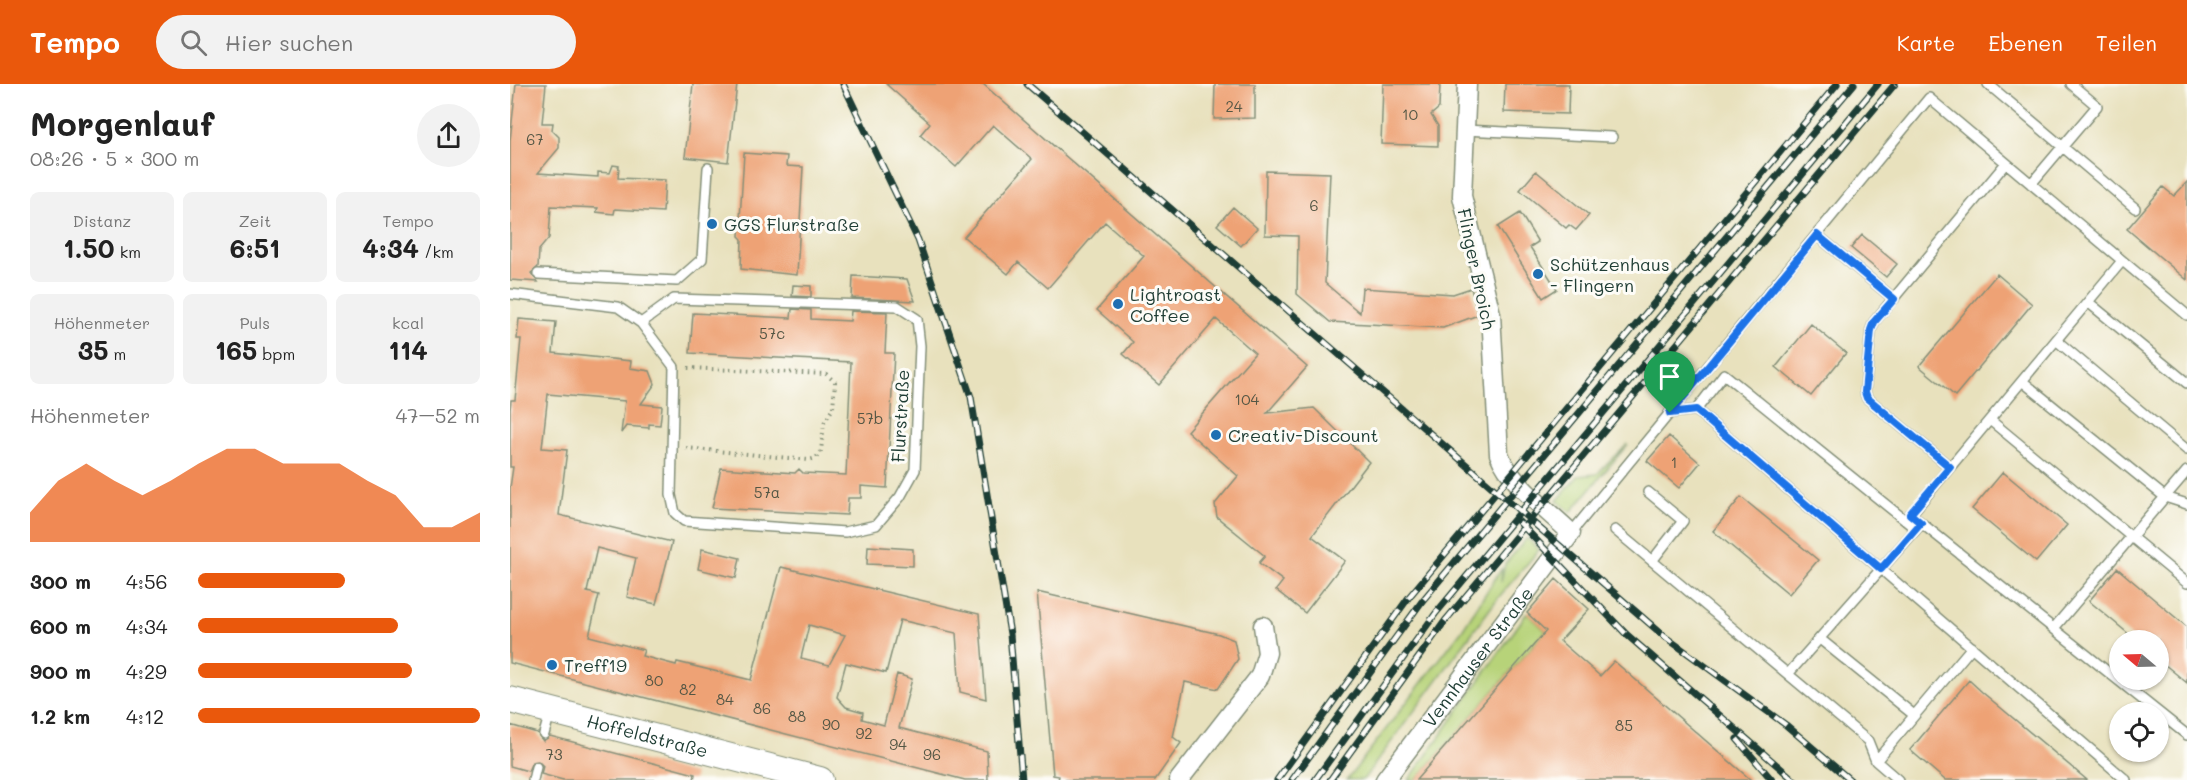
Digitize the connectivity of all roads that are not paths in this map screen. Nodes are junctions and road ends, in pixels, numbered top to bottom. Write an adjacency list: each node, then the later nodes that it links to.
1 (1467, 84): 4 (street, Flinger Broich)
2 (1988, 84): 6 (lane)
3 (2071, 84): 6 (lane)
4 (1463, 130): 5 (lane); 34 (street, Flinger Broich)
5 (1612, 137)
6 (2061, 147): 9 (lane); 10 (lane)
7 (2006, 163): 9 (lane); 11 (lane); 15 (lane)
8 (708, 168): 13 (lane)
9 (2031, 184): 12 (lane)
10 (2135, 208)
11 (1817, 235): 15 (lane); 23 (lane)
12 (2122, 261): 16 (lane); 17 (lane)
13 (538, 274)
14 (510, 294): 18 (lane)
15 (1894, 299): 26 (lane)
16 (2088, 302): 19 (lane); 21 (lane)
17 (2187, 315)
18 (641, 323): 18 (lane, Flurstraße)
19 (2056, 340): 20 (lane); 25 (lane)
20 (2022, 381): 24 (lane); 29 (lane)
21 (2187, 383)
22 (1696, 410): 23 (lane); 31 (lane); 37 (lane)
23 (1670, 413): 34 (lane)
24 (1990, 420): 26 (lane); 35 (lane)
25 (2187, 450)
26 (1950, 467): 31 (lane)
27 (2187, 471): 29 (lane)
28 (1648, 492): 36 (lane)
29 (2165, 497): 30 (lane); 35 (lane)
30 (2187, 504)
31 (1908, 517): 32 (lane)
32 (1919, 526): 37 (lane); 40 (lane)
33 (1615, 530): 36 (lane)
34 (1571, 532): 52 (street, Vennhauser Straße)
35 (2131, 537): 38 (lane); 40 (lane)
36 (1652, 561): 43 (lane)
37 (1881, 569): 41 (lane); 42 (lane)
38 (2187, 583)
39 (1263, 626): 51 (street)
40 (2054, 628): 46 (lane)
41 (1820, 639): 43 (lane); 45 (lane)
42 (1972, 647): 45 (lane); 54 (lane)
43 (1788, 674): 47 (lane)
44 (510, 700): 50 (street, Hoffeldstraße)
45 (1914, 715): 47 (lane)
46 (2186, 731)
47 (1875, 761): 53 (lane)
48 (536, 767): 49 (lane)
49 (533, 780)
50 (820, 780)
51 (1179, 780)
52 (1385, 780)
53 (1898, 780)
54 (2126, 780)

